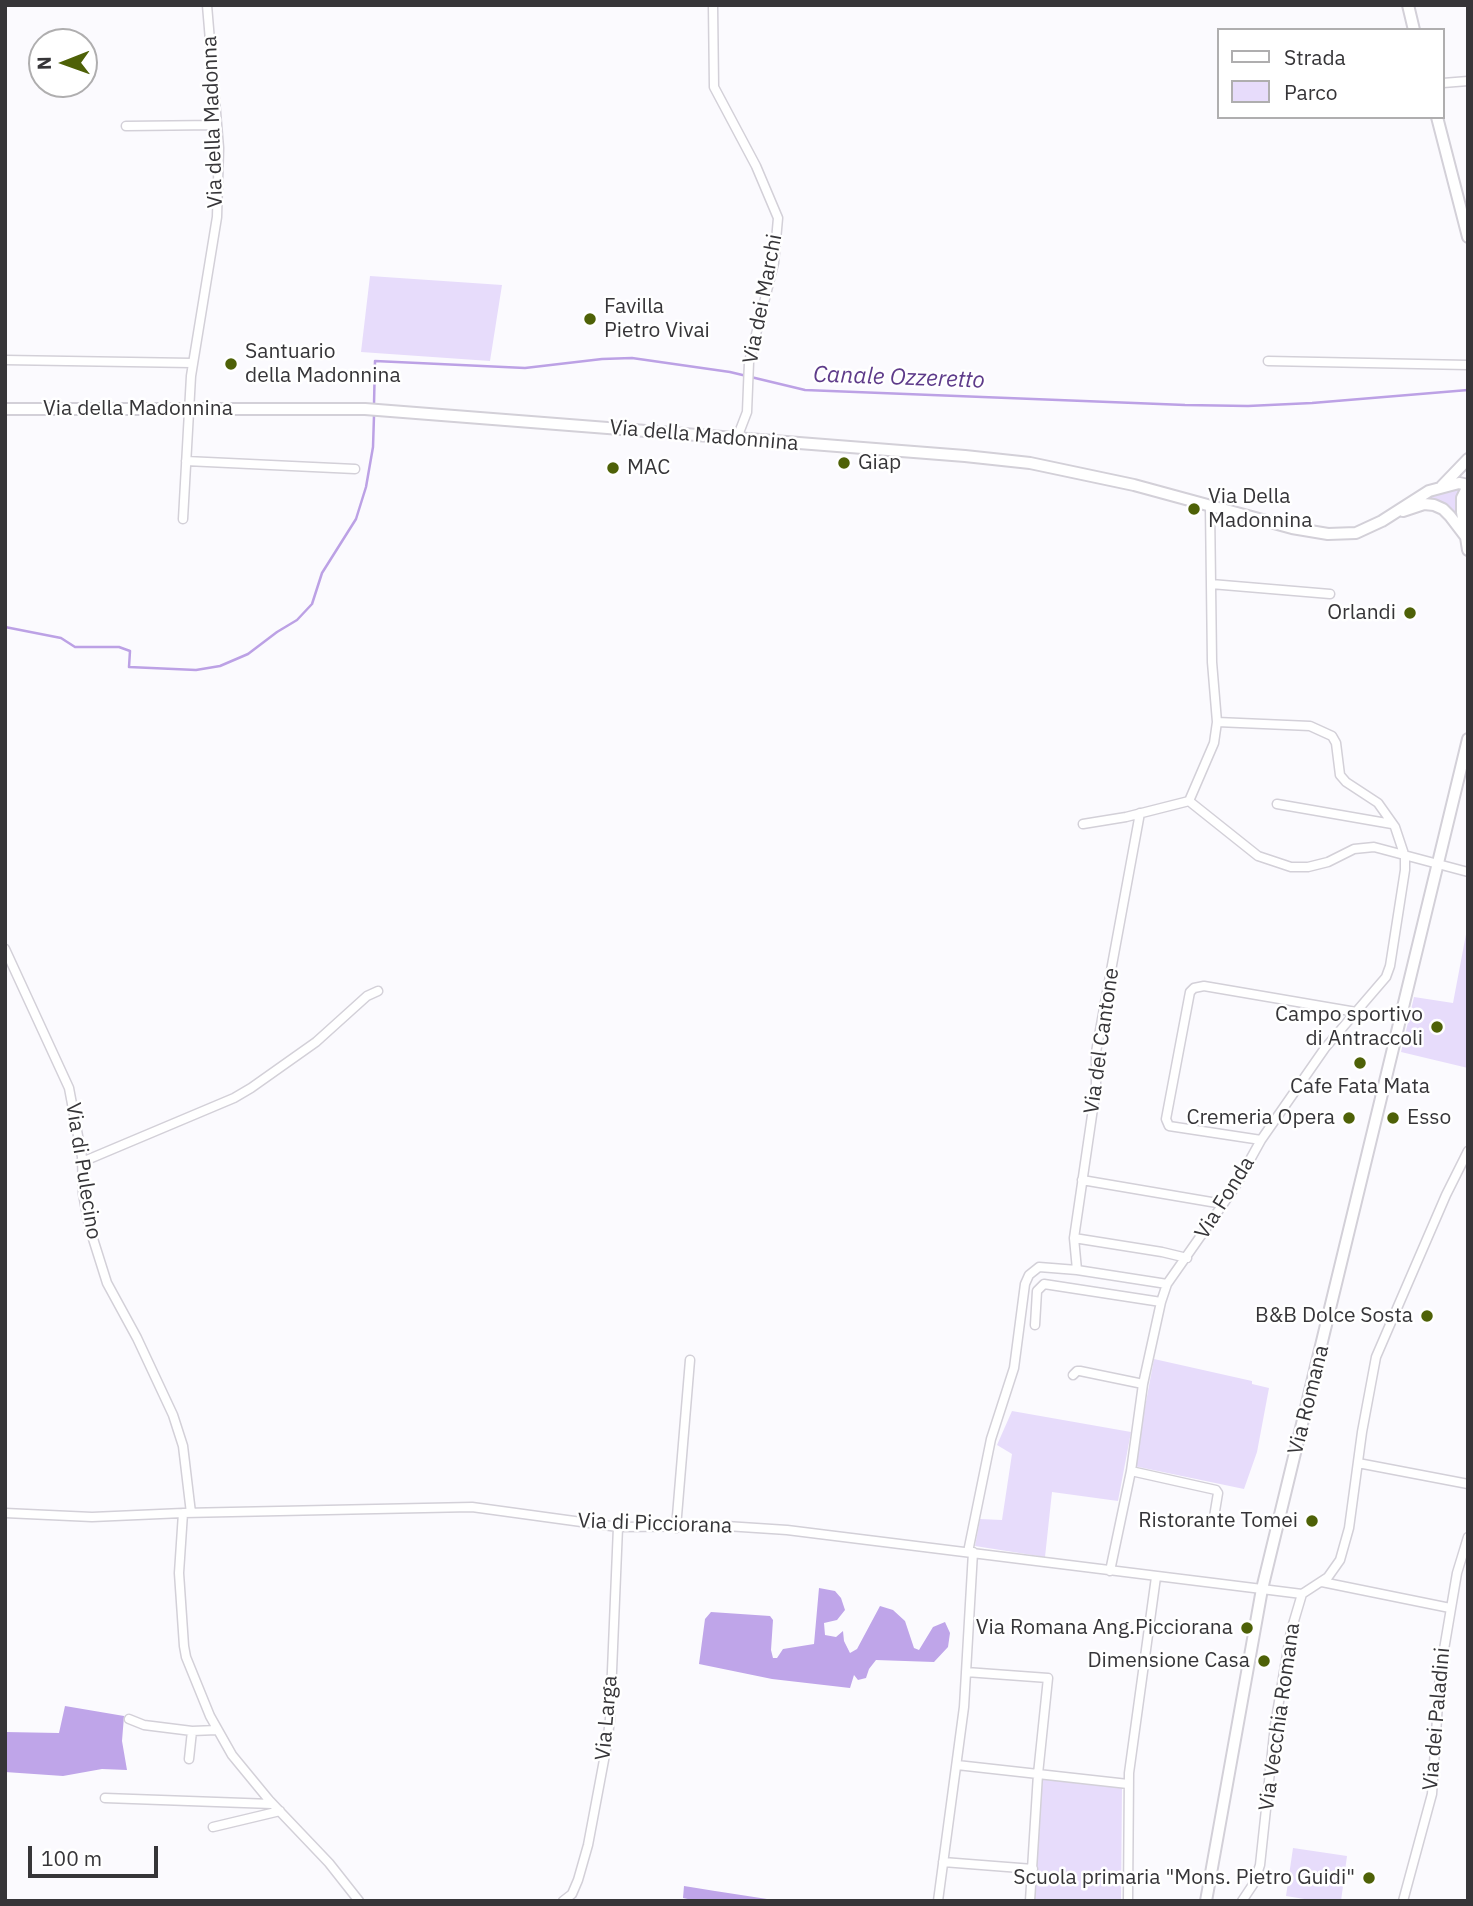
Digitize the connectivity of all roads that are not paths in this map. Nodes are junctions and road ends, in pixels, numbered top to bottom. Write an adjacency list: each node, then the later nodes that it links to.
1 (206, 5): 8 (street, Via della Madonna)
2 (713, 5): 17 (street, Via dei Marchi)
3 (1408, 5): 4 (street)
4 (1414, 28)
5 (1468, 81): 6 (street)
6 (1445, 83)
7 (1438, 119): 10 (street)
8 (217, 125): 9 (street); 13 (street, Via della Madonna)
9 (126, 126)
10 (1468, 237)
11 (5, 360): 13 (street)
12 (1268, 361): 14 (street)
13 (192, 363): 15 (street, Via della Madonna)
14 (1468, 365)
15 (188, 408): 16 (street, Via della Madonnina); 17 (street, Via della Madonnina); 19 (street, Via della Madonna)
16 (5, 409)
17 (737, 438): 23 (street, Via della Madonnina)
18 (1468, 460): 22 (street)
19 (186, 461): 20 (street); 25 (street, Via della Madonna)
20 (355, 469)
21 (1468, 485): 22 (street); 26 (street)
22 (1442, 486): 24 (street)
23 (1210, 507): 24 (street, Via della Madonnina); 28 (street)
24 (1391, 516): 26 (street)
25 (183, 519)
26 (1465, 537): 27 (street)
27 (1468, 550)
28 (1211, 584): 29 (street); 30 (street)
29 (1330, 594)
30 (1217, 722): 32 (street); 36 (street, Via Fonda)
31 (1468, 739): 38 (street, Via Romana)
32 (1189, 801): 34 (street); 37 (street)
33 (1277, 804): 36 (street)
34 (1139, 813): 35 (street); 46 (street, Via del Cantone)
35 (1083, 824)
36 (1392, 824): 37 (street, Via Fonda)
37 (1405, 857): 38 (street); 42 (street, Via Fonda)
38 (1437, 866): 39 (street); 70 (street, Via Romana)
39 (1468, 872)
40 (5, 949): 45 (street, Via di Pulecino)
41 (378, 991): 45 (street)
42 (1356, 1012): 43 (street, Via Fonda); 43 (street)
43 (1261, 1139): 47 (street, Via Fonda)
44 (1468, 1151): 57 (street, Via Vecchia Romana)
45 (82, 1162): 61 (street, Via di Pulecino)
46 (1082, 1180): 47 (street); 48 (street, Via del Cantone)
47 (1223, 1204): 49 (street, Via Fonda)
48 (1074, 1238): 49 (street); 50 (street, Via del Cantone)
49 (1187, 1258): 51 (street, Via Fonda)
50 (1077, 1270): 51 (street); 66 (street)
51 (1167, 1284): 52 (street, Via Fonda)
52 (1161, 1302): 53 (street); 56 (street, Via Fonda)
53 (1035, 1325)
54 (690, 1360): 64 (street)
55 (1073, 1375): 56 (street)
56 (1143, 1384): 58 (street, Via Fonda)
57 (1358, 1463): 59 (street); 69 (street, Via Vecchia Romana)
58 (1131, 1471): 62 (street); 67 (street, Via Fonda)
59 (1468, 1484)
60 (5, 1513): 61 (street, Via di Picciorana)
61 (187, 1513): 63 (street, Via di Picciorana); 75 (street, Via di Pulecino)
62 (1213, 1523)
63 (618, 1527): 64 (street, Via di Picciorana); 89 (street, Via Larga)
64 (676, 1528): 66 (street, Via di Picciorana)
65 (1468, 1537): 72 (street, Via dei Paladini)
66 (971, 1552): 67 (street, Via di Picciorana); 73 (street)
67 (1110, 1571): 68 (street, Via di Picciorana)
68 (1156, 1577): 70 (street, Via di Picciorana); 80 (street)
69 (1322, 1582): 71 (street, Via Vecchia Romana); 72 (street)
70 (1262, 1589): 71 (street, Via di Picciorana); 93 (street, Via Romana)
71 (1302, 1594): 87 (street, Via Vecchia Romana)
72 (1450, 1608): 95 (street, Via dei Paladini)
73 (966, 1672): 78 (street); 79 (street)
74 (128, 1719): 76 (street)
75 (217, 1730): 76 (street); 82 (street, Via di Pulecino)
76 (192, 1731): 77 (street)
77 (189, 1759)
78 (957, 1765): 79 (street); 85 (street)
79 (1038, 1774): 80 (street); 86 (street)
80 (1128, 1784): 92 (street)
81 (105, 1798): 82 (street)
82 (272, 1804): 83 (street, Via di Pulecino)
83 (280, 1811): 84 (street); 88 (street, Via di Pulecino)
84 (213, 1827)
85 (943, 1862): 86 (street); 90 (street)
86 (1033, 1869): 91 (street)
87 (1243, 1899): 94 (street)
88 (359, 1901)
89 (564, 1901)
90 (938, 1901)
91 (1030, 1901)
92 (1128, 1901)
93 (1206, 1901)
94 (1254, 1901)
95 (1403, 1901)

